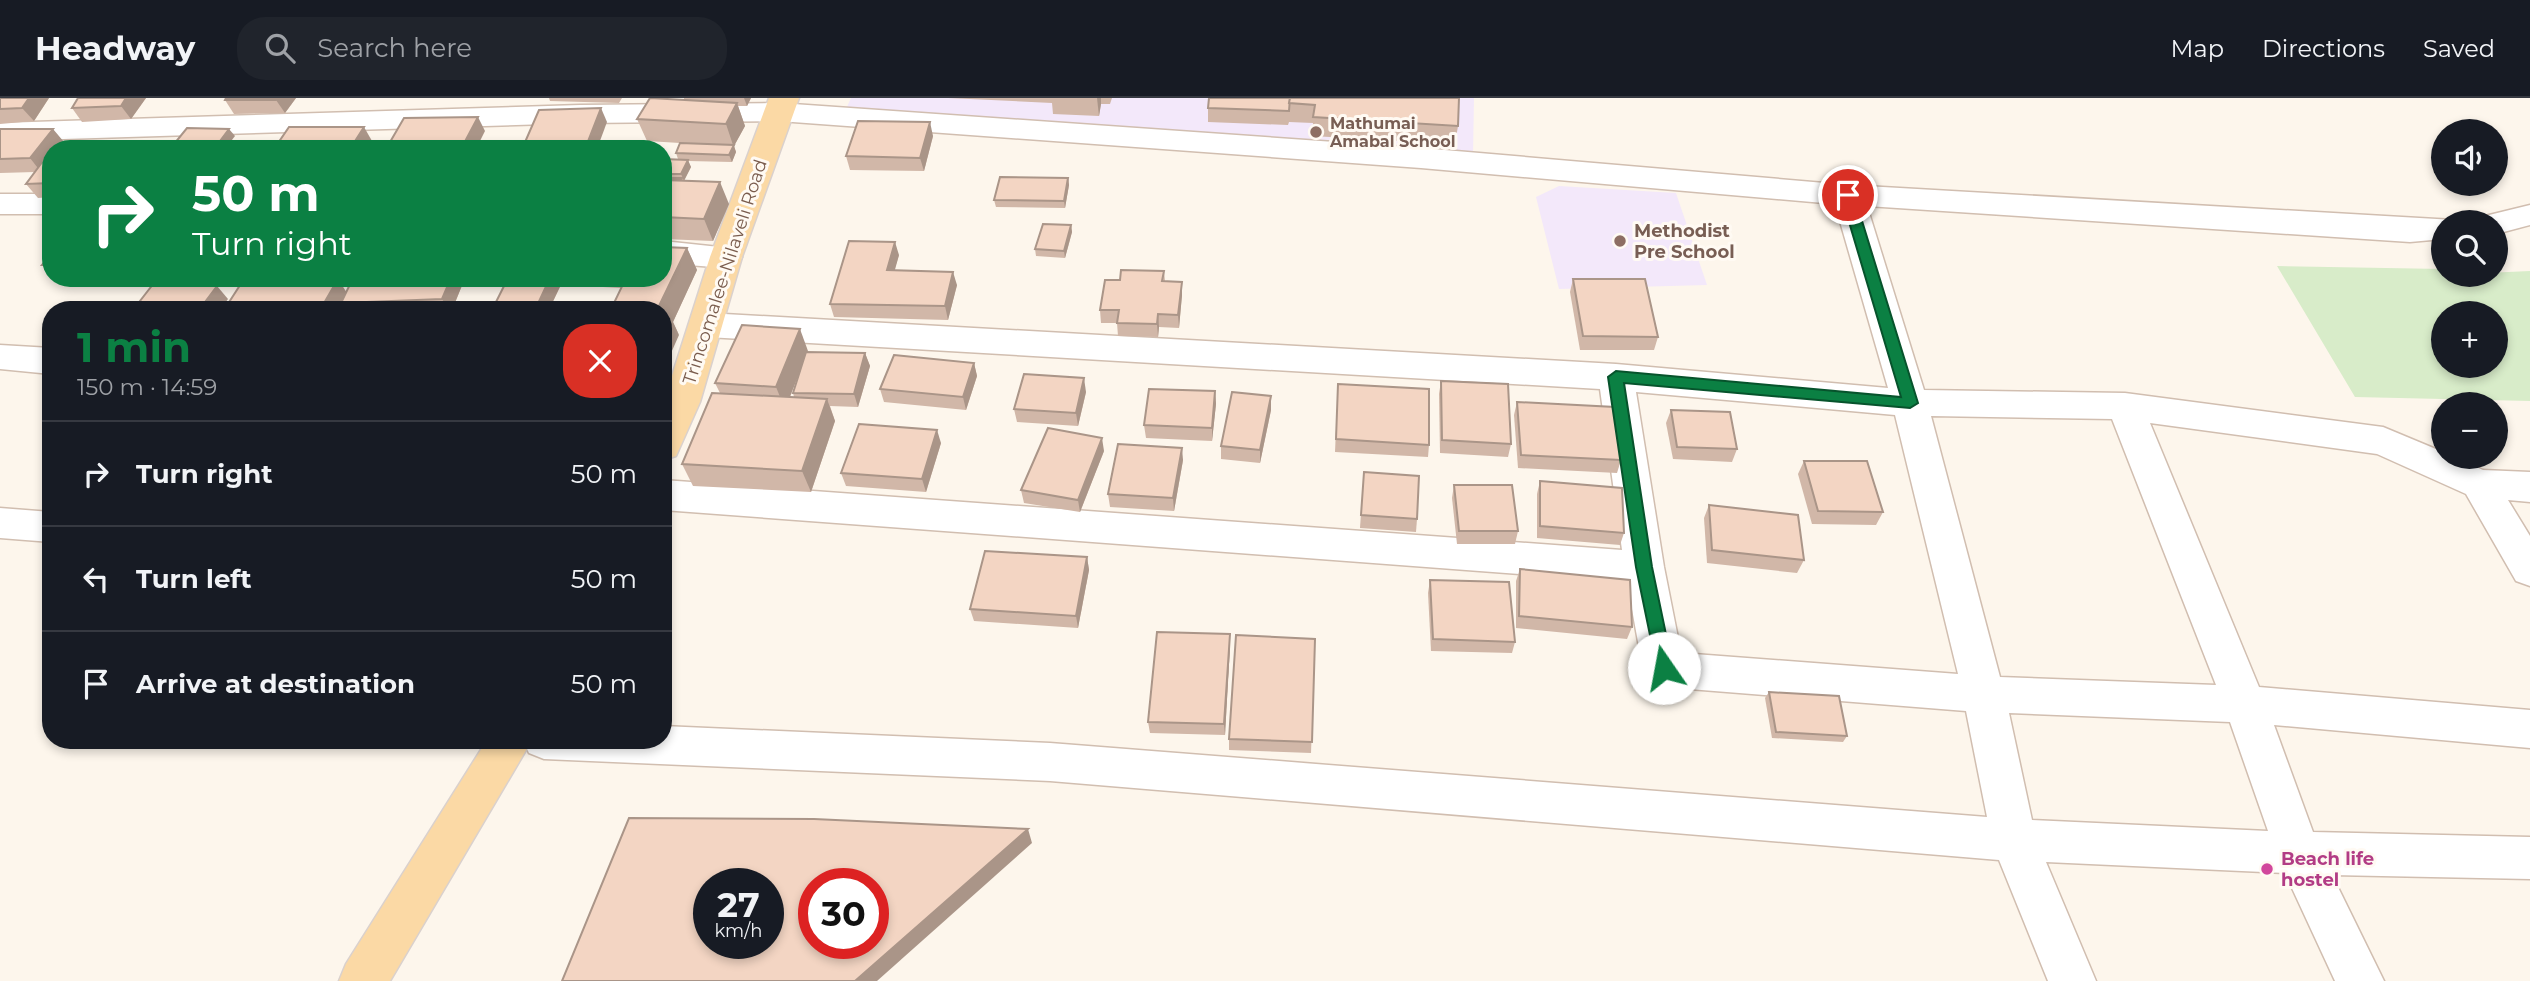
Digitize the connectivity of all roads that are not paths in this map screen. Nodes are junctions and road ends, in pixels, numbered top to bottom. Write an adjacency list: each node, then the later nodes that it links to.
1 (782, 105): 2 (street); 3 (street); 10 (main road, Trincomalee-Nilaveli Road)
2 (0, 132)
3 (1848, 195): 8 (street); 16 (street)
4 (0, 204): 5 (street)
5 (42, 204)
6 (2530, 215): 7 (street)
7 (2508, 220)
8 (2431, 229)
9 (672, 253): 10 (street)
10 (726, 257): 11 (main road, Trincomalee-Nilaveli Road)
11 (707, 325): 14 (street); 15 (main road, Trincomalee-Nilaveli Road)
12 (0, 357): 13 (street)
13 (42, 360)
14 (1616, 377): 16 (street); 23 (street)
15 (673, 401)
16 (1910, 403): 17 (street); 25 (street)
17 (2125, 406): 18 (street); 26 (street)
18 (2479, 484): 19 (street); 24 (street)
19 (2530, 487)
20 (672, 496): 23 (street)
21 (0, 523): 22 (street)
22 (42, 526)
23 (1644, 567): 25 (street)
24 (2530, 570)
25 (1984, 694): 26 (street); 30 (street)
26 (2245, 704): 27 (street); 31 (street)
27 (2530, 729)
28 (672, 746): 30 (street)
29 (505, 749): 33 (main road)
30 (2014, 839): 31 (street); 34 (street)
31 (2298, 853): 32 (street); 35 (street)
32 (2530, 858)
33 (363, 981)
34 (2072, 981)
35 (2360, 981)

